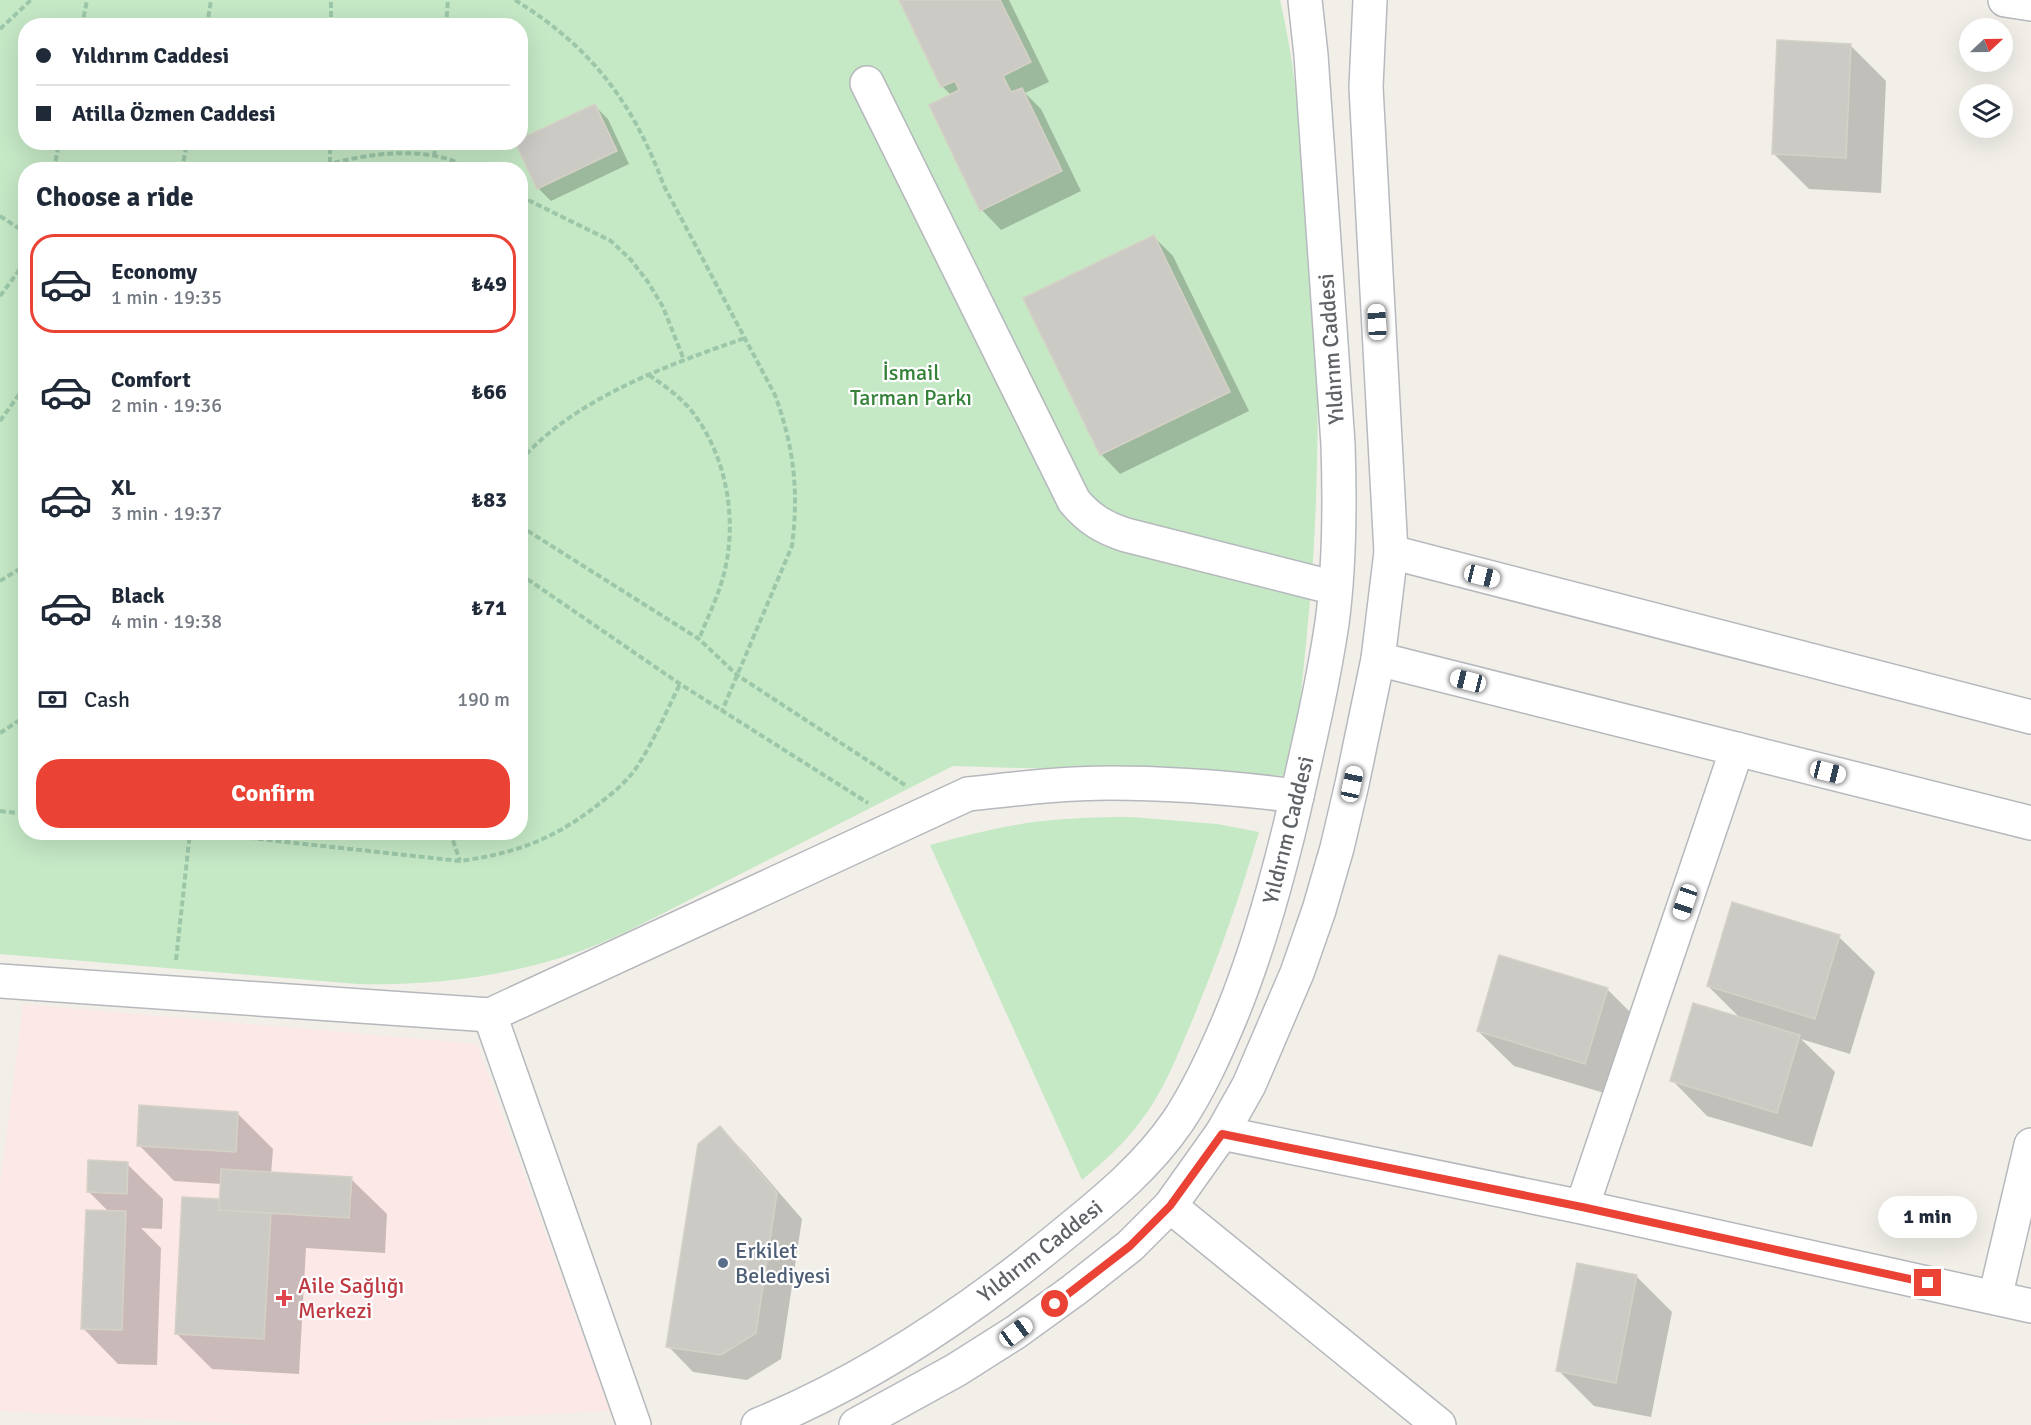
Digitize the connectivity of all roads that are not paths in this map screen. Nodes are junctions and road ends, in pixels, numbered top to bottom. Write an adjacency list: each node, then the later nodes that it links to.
1 (1305, 0): 7 (street, Yıldırım Caddesi)
2 (1370, 0): 6 (street, Yıldırım Caddesi)
3 (2005, 0): 4 (street)
4 (2031, 4)
5 (867, 83): 7 (street)
6 (1391, 552): 8 (street, Yıldırım Caddesi); 9 (street)
7 (1335, 588): 11 (street, Yıldırım Caddesi)
8 (1378, 659): 10 (street); 15 (street, Yıldırım Caddesi)
9 (2031, 717)
10 (1737, 749): 12 (street); 18 (street)
11 (1297, 796): 14 (street); 22 (street, Yıldırım Caddesi)
12 (2031, 824)
13 (0, 981): 14 (street)
14 (490, 1015): 21 (street)
15 (1222, 1134): 17 (street, Yıldırım Caddesi); 18 (street)
16 (2031, 1145): 19 (street)
17 (1170, 1206): 23 (street, Yıldırım Caddesi); 24 (street)
18 (1582, 1207): 19 (street)
19 (1995, 1298): 20 (street)
20 (2031, 1306)
21 (634, 1425)
22 (758, 1425)
23 (856, 1425)
24 (1439, 1425)

